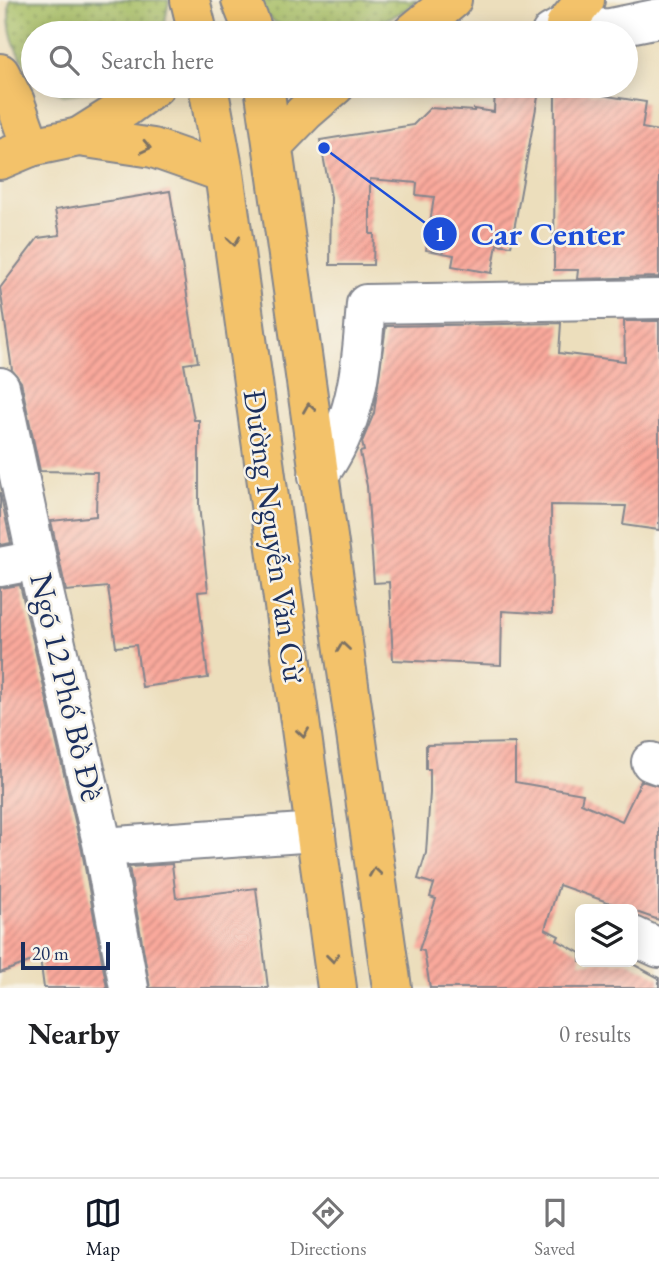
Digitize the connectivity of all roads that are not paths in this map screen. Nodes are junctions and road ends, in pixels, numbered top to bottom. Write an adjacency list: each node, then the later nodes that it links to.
1 (190, 0): 7 (main road)
2 (204, 0): 8 (main road)
3 (241, 0): 9 (main road)
4 (251, 0): 10 (main road)
5 (452, 0): 11 (main road)
6 (659, 18): 12 (street)
7 (196, 21)
8 (201, 21)
9 (250, 21)
10 (254, 21)
11 (427, 21)
12 (638, 22)
13 (0, 72): 20 (main road)
14 (139, 98): 18 (main road)
15 (210, 98): 21 (main road, Đường Nguyễn Văn Cừ)
16 (266, 98): 19 (main road, Đường Nguyễn Văn Cừ)
17 (321, 98): 19 (main road)
18 (79, 137): 20 (main road); 21 (main road, one-way to 21)
19 (272, 145): 24 (main road, Đường Nguyễn Văn Cừ, one-way to 19)
20 (15, 154)
21 (225, 173): 27 (main road, Đường Nguyễn Văn Cừ, one-way to 27)
22 (659, 299): 24 (street)
23 (0, 387): 25 (street, Ngõ 12 Phố Bồ Đề)
24 (318, 476): 33 (main road, Đường Nguyễn Văn Cừ, one-way to 24)
25 (37, 560): 26 (street); 28 (street, Ngõ 12 Phố Bồ Đề)
26 (0, 567)
27 (317, 832): 28 (street); 32 (main road, Đường Nguyễn Văn Cừ, one-way to 32)
28 (103, 847): 31 (street, Ngõ 12 Phố Bồ Đề)
29 (638, 938): 30 (street)
30 (659, 948)
31 (129, 988)
32 (337, 988)
33 (392, 988)

